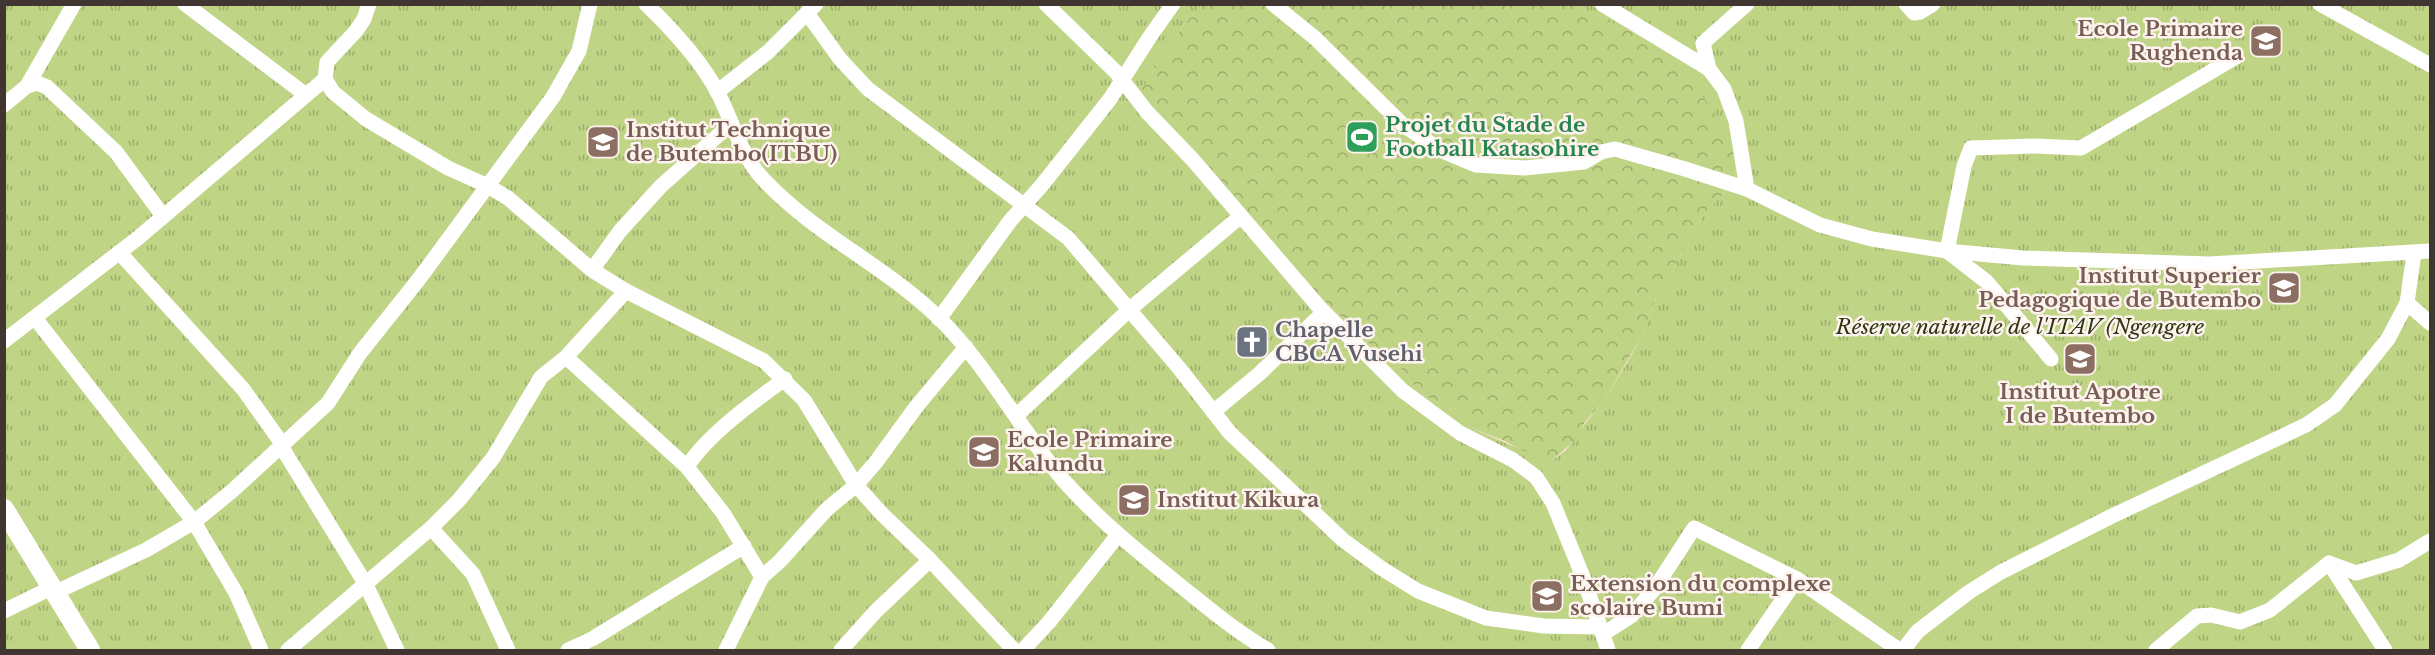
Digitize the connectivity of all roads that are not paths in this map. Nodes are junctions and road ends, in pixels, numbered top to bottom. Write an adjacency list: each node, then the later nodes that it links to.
1 (184, 4): 22 (street)
2 (369, 4): 18 (street)
3 (590, 4): 25 (street)
4 (646, 4): 21 (street)
5 (1046, 4): 19 (street)
6 (1173, 4): 19 (street)
7 (1273, 4): 26 (street)
8 (1747, 4): 17 (street)
9 (1906, 4): 10 (street)
10 (1933, 4)
11 (2319, 4): 16 (street)
12 (71, 5): 20 (street)
13 (1606, 5): 17 (street)
14 (812, 9): 21 (street); 27 (street)
15 (2236, 57): 30 (street)
16 (2430, 65)
17 (1709, 69): 26 (street)
18 (325, 79): 22 (street); 25 (street)
19 (1123, 80): 27 (street); 29 (street)
20 (27, 86): 23 (street); 28 (street)
21 (717, 92): 24 (street)
22 (306, 94): 28 (street)
23 (4, 105)
24 (731, 124): 34 (street); 40 (street)
25 (488, 186): 34 (street); 49 (street)
26 (1747, 189): 30 (street)
27 (1024, 205): 37 (street); 40 (street)
28 (163, 216): 32 (street)
29 (1242, 216): 37 (street); 38 (street)
30 (1947, 251): 33 (street); 45 (street)
31 (2430, 251): 33 (street)
32 (119, 252): 39 (street); 49 (street)
33 (2414, 253): 36 (street)
34 (592, 270): 35 (street)
35 (626, 291): 44 (street); 46 (street)
36 (2407, 303): 41 (street); 80 (street)
37 (1130, 309): 47 (street); 48 (street)
38 (1324, 312): 47 (street); 65 (street)
39 (36, 318): 42 (street); 53 (street)
40 (939, 319): 43 (street)
41 (2430, 323)
42 (4, 341)
43 (966, 347): 48 (street); 51 (street)
44 (566, 357): 50 (street); 54 (street)
45 (2050, 360)
46 (785, 379): 50 (street); 51 (street)
47 (1213, 412): 65 (street)
48 (1016, 416): 55 (street)
49 (282, 445): 53 (street); 62 (street)
50 (687, 467): 57 (street)
51 (856, 485): 58 (street); 60 (street)
52 (4, 509): 63 (street)
53 (194, 522): 63 (street); 68 (street)
54 (431, 528): 62 (street); 71 (street)
55 (1118, 535): 76 (street); 77 (street)
56 (2430, 541): 59 (street)
57 (744, 546): 60 (street); 66 (street)
58 (930, 560): 74 (street); 75 (street)
59 (2329, 563): 81 (street); 82 (street)
60 (762, 577): 73 (street)
61 (1797, 579): 65 (street); 79 (street); 80 (street)
62 (364, 584): 69 (street); 70 (street)
63 (54, 589): 64 (street); 67 (street)
64 (4, 611)
65 (1601, 630): 78 (street)
66 (597, 645): 72 (street)
67 (90, 651)
68 (261, 651)
69 (288, 651)
70 (397, 651)
71 (508, 651)
72 (568, 651)
73 (726, 651)
74 (841, 651)
75 (1014, 651)
76 (1023, 651)
77 (1268, 651)
78 (1608, 651)
79 (1748, 651)
80 (1901, 651)
81 (2156, 651)
82 (2385, 651)

